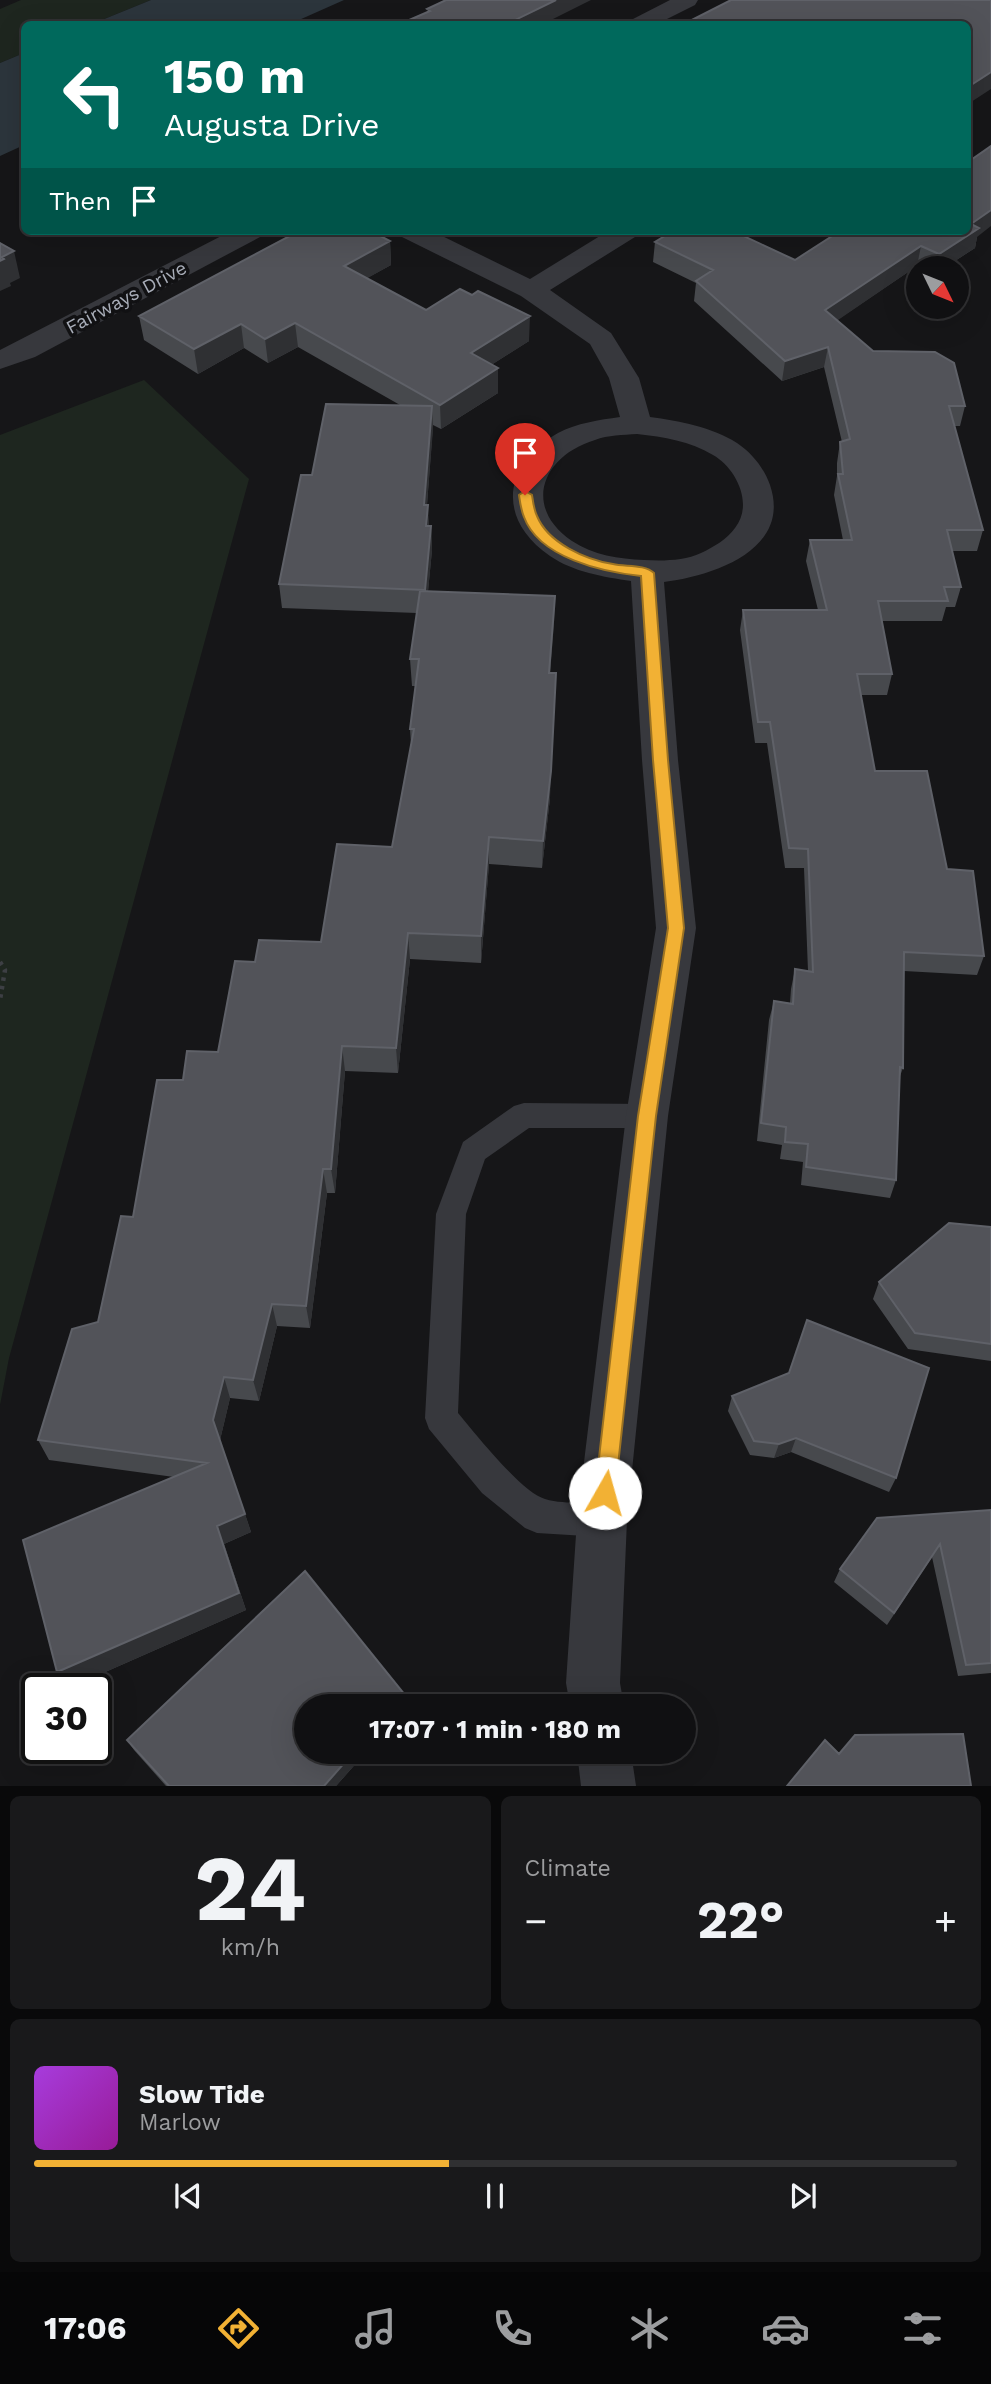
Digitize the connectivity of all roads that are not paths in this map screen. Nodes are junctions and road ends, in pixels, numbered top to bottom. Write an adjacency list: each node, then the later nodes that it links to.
1 (687, 0): 2 (street)
2 (647, 21)
3 (243, 235): 7 (street, Fairways Drive)
4 (419, 235): 6 (street)
5 (620, 235): 6 (street)
6 (531, 290): 8 (street)
7 (0, 360)
8 (637, 425): 9 (street); 9 (street)
9 (647, 573): 10 (street)
10 (647, 1116): 11 (street); 11 (lane)
11 (602, 1520): 12 (street)
12 (595, 1694)
13 (606, 1764): 14 (street)
14 (610, 1786)

